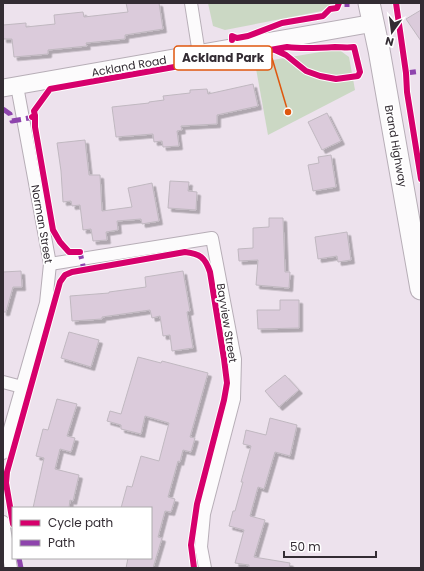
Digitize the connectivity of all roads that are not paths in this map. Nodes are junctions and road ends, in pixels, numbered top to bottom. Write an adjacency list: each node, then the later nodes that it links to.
1 (191, 3): 4 (street)
2 (369, 3): 3 (highway, Brand Highway)
3 (374, 23): 4 (main road, Ackland Road); 6 (highway, Brand Highway)
4 (200, 54): 5 (main road, Ackland Road)
5 (10, 87): 7 (street, Norman Street)
6 (417, 247): 8 (highway, Brand Highway)
7 (50, 264): 10 (street, Norman Street); 14 (street, Bayview Street)
8 (421, 289)
9 (3, 382): 10 (street)
10 (22, 387): 11 (street, Norman Street)
11 (3, 453)
12 (3, 522): 13 (street)
13 (10, 568)
14 (205, 568)

